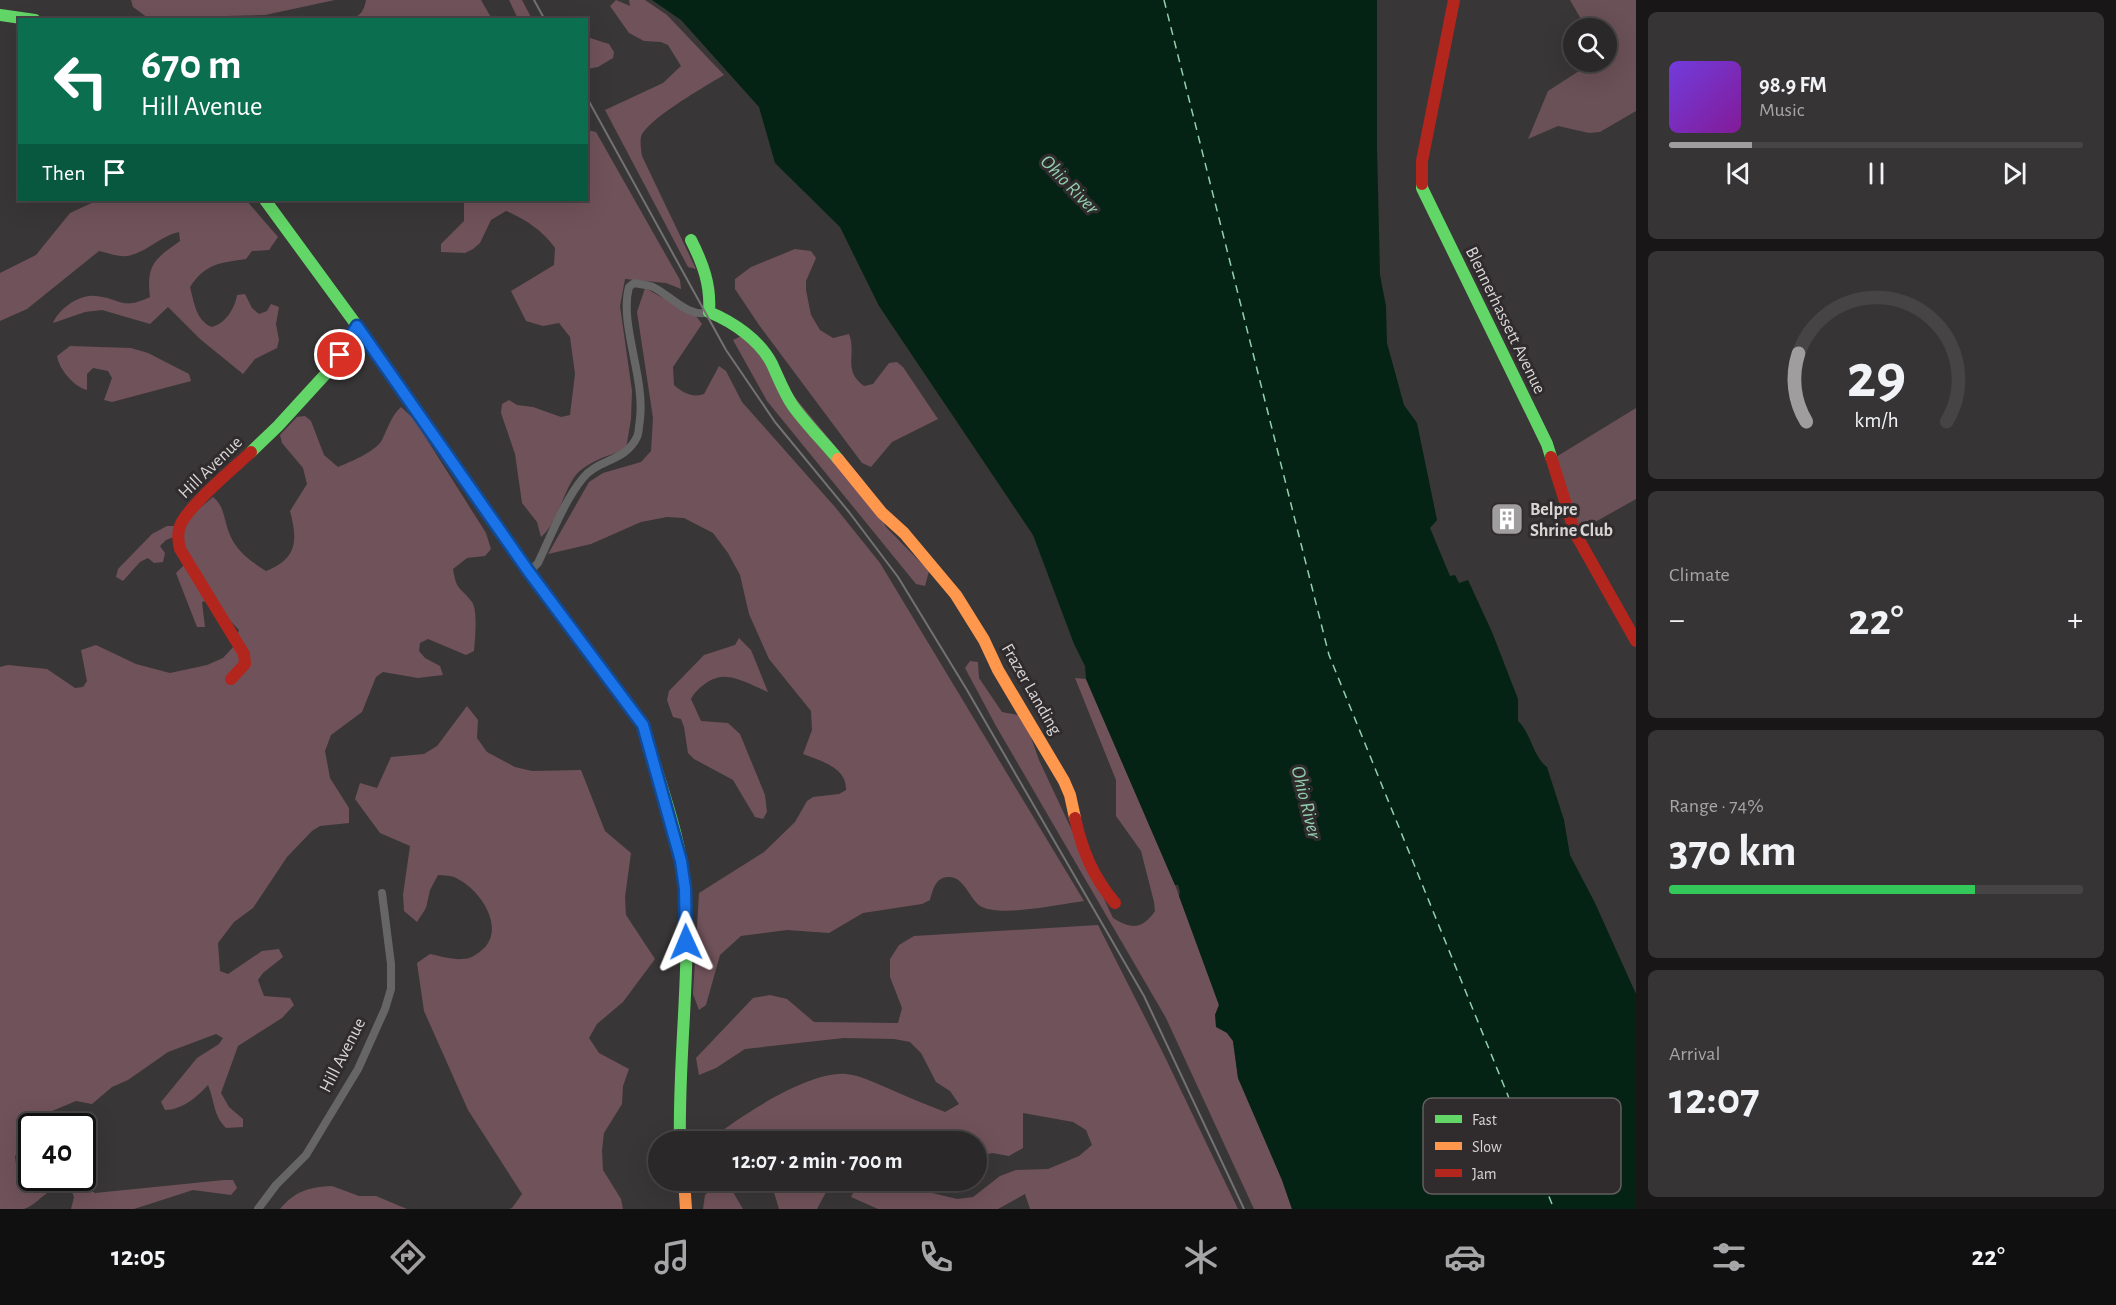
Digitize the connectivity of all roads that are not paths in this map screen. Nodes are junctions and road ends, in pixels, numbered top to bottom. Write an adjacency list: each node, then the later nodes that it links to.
1 (1454, 0): 9 (street, Blennerhassett Avenue)
2 (0, 15): 3 (street)
3 (21, 18)
4 (265, 201): 7 (street)
5 (691, 240): 6 (street)
6 (710, 312): 8 (street); 12 (street, Frazer Landing)
7 (357, 326): 8 (street); 10 (street, Hill Avenue)
8 (529, 572): 13 (street)
9 (1636, 641)
10 (231, 679)
11 (382, 893): 15 (street, Hill Avenue)
12 (1115, 903)
13 (680, 1131)
14 (685, 1191): 16 (street)
15 (258, 1209)
16 (686, 1209)

